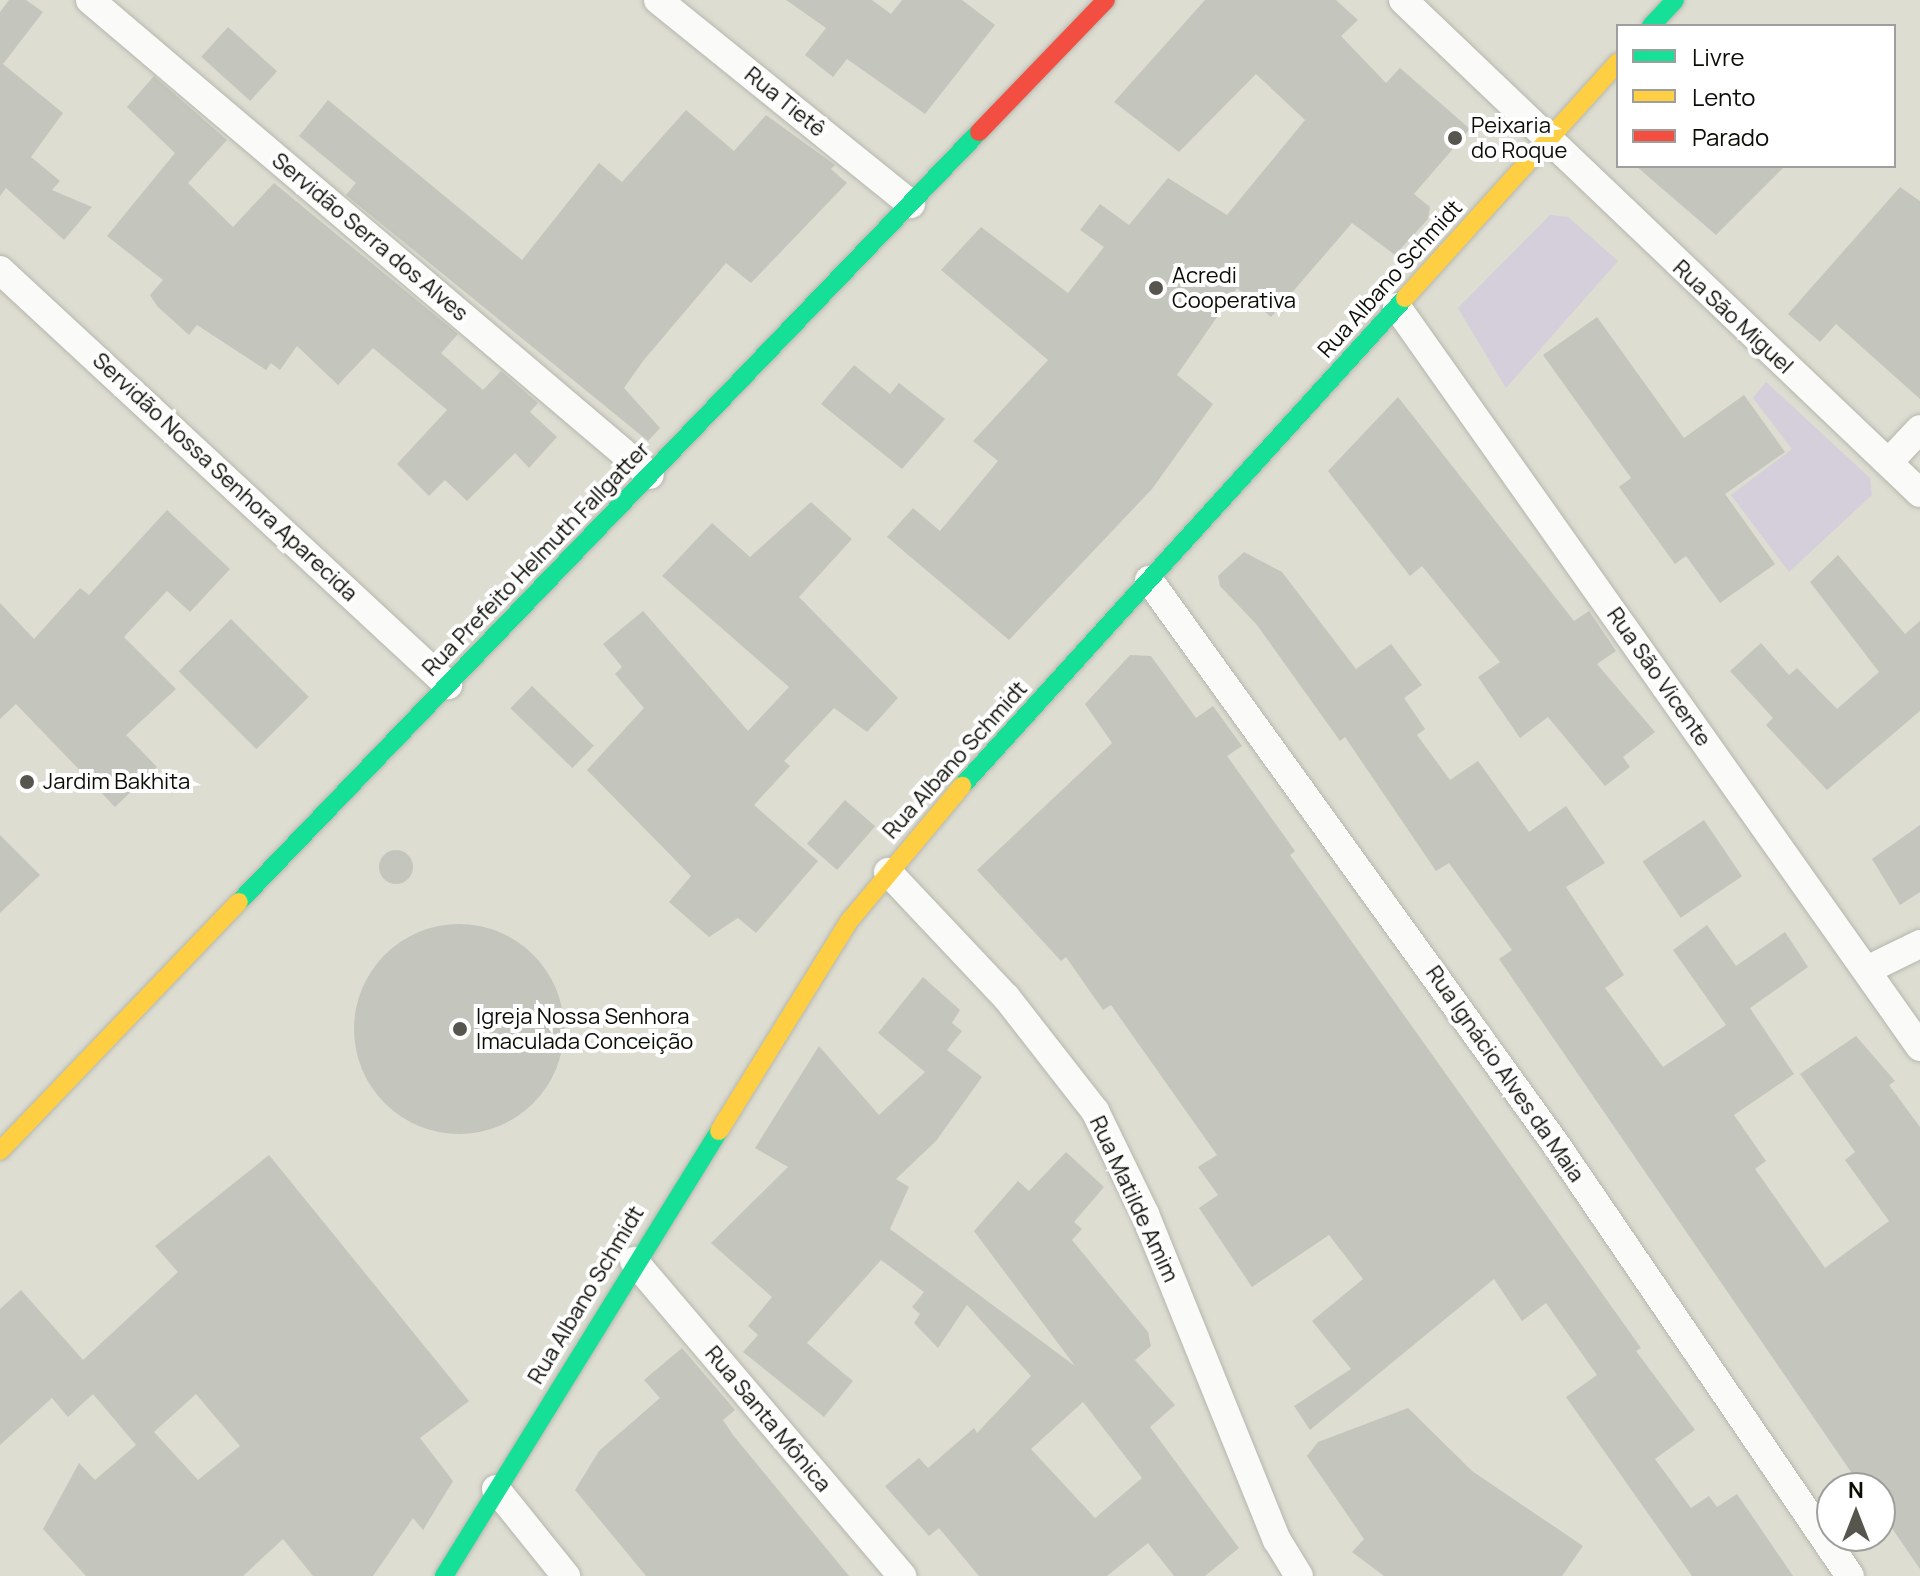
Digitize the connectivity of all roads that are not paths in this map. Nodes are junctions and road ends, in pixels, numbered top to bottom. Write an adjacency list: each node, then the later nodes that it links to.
1 (90, 0): 14 (street, Servidão Serra dos Alves)
2 (658, 0): 9 (street, Rua Tietê)
3 (1106, 0): 9 (main road, Rua Prefeito Helmuth Fallgatter)
4 (1403, 0): 8 (street, Rua São Miguel)
5 (1675, 0): 6 (main road)
6 (1653, 24)
7 (1616, 64): 8 (main road, Rua Albano Schmidt)
8 (1545, 142): 11 (main road, Rua Albano Schmidt); 13 (street, Rua São Miguel)
9 (911, 204): 14 (main road, Rua Prefeito Helmuth Fallgatter)
10 (0, 270): 17 (street, Servidão Nossa Senhora Aparecida)
11 (1397, 307): 16 (main road, Rua Albano Schmidt); 20 (street, Rua São Vicente)
12 (1920, 429): 13 (street)
13 (1889, 462): 15 (street, Rua São Miguel)
14 (650, 475): 17 (main road, Rua Prefeito Helmuth Fallgatter)
15 (1920, 493)
16 (1149, 580): 18 (main road, Rua Albano Schmidt); 29 (street, Rua Ignácio Alves da Maia)
17 (448, 685): 22 (main road, Rua Prefeito Helmuth Fallgatter)
18 (888, 872): 23 (main road, Rua Albano Schmidt); 28 (street, Rua Matilde Amim)
19 (1920, 944): 20 (street)
20 (1867, 970): 21 (street, Rua São Vicente)
21 (1920, 1047)
22 (0, 1151)
23 (634, 1261): 24 (main road, Rua Albano Schmidt); 27 (street, Rua Santa Mônica)
24 (496, 1489): 25 (main road, Rua Albano Schmidt); 26 (street)
25 (444, 1576)
26 (566, 1576)
27 (902, 1576)
28 (1299, 1576)
29 (1850, 1576)

